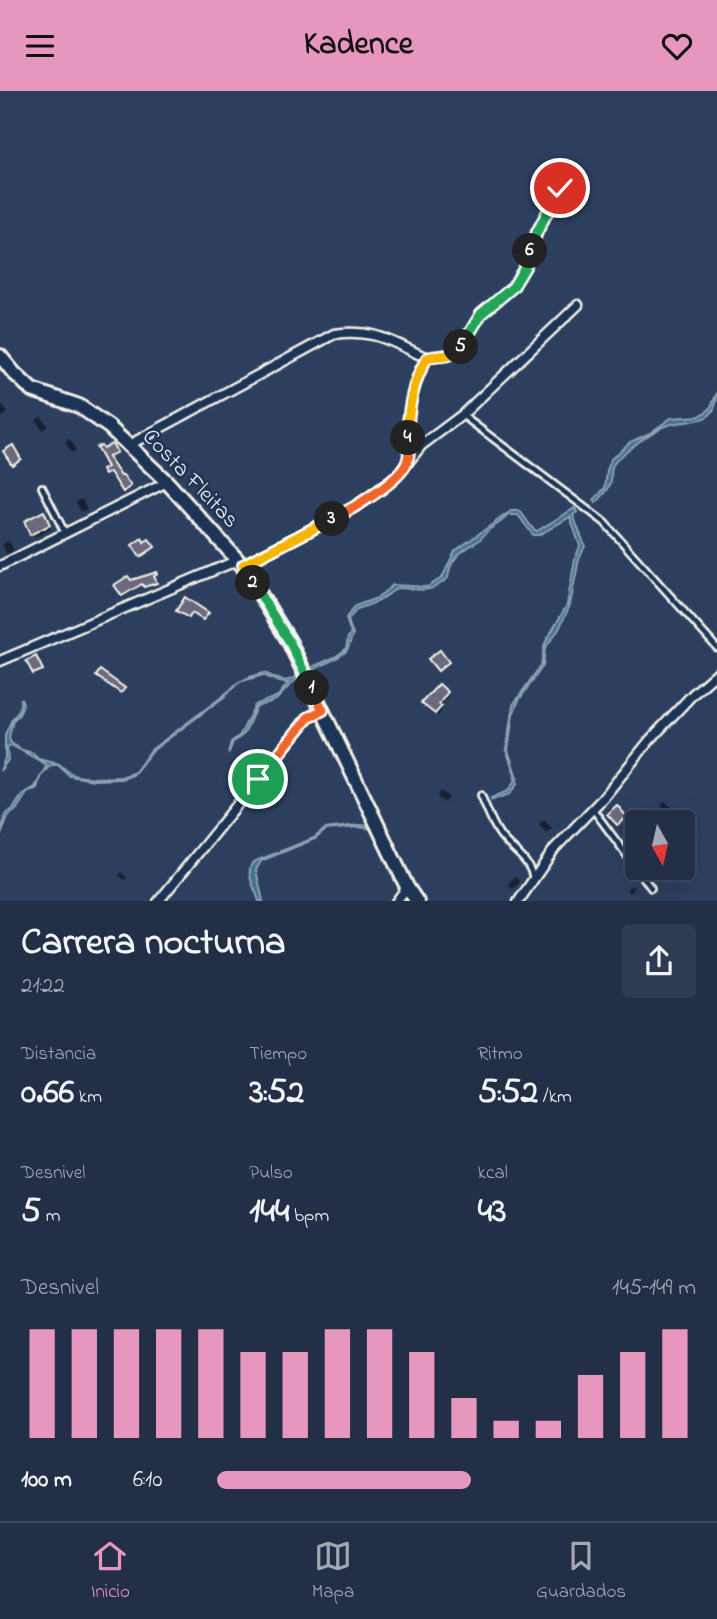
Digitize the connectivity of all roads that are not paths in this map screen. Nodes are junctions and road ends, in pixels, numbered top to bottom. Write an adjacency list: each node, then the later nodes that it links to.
1 (560, 188): 4 (lane)
2 (578, 305): 5 (street)
3 (0, 357): 6 (main road, Costa Fleitas)
4 (427, 358): 6 (street); 7 (lane)
5 (462, 415): 7 (street); 13 (lane)
6 (129, 445): 8 (main road, Costa Fleitas)
7 (408, 461): 11 (street)
8 (167, 482): 10 (street); 11 (main road, Costa Fleitas)
9 (41, 487): 10 (lane)
10 (65, 534): 12 (street)
11 (240, 562): 14 (street); 16 (main road, Costa Fleitas)
12 (0, 566)
13 (717, 648)
14 (0, 661)
15 (717, 673): 18 (street)
16 (323, 710): 20 (main road, Costa Fleitas); 22 (street)
17 (481, 795): 19 (lane)
18 (592, 809): 19 (street); 21 (lane)
19 (533, 878): 25 (street)
20 (407, 887): 23 (street); 24 (main road, Costa Fleitas)
21 (651, 888)
22 (158, 901)
23 (396, 901)
24 (417, 901)
25 (518, 901)

